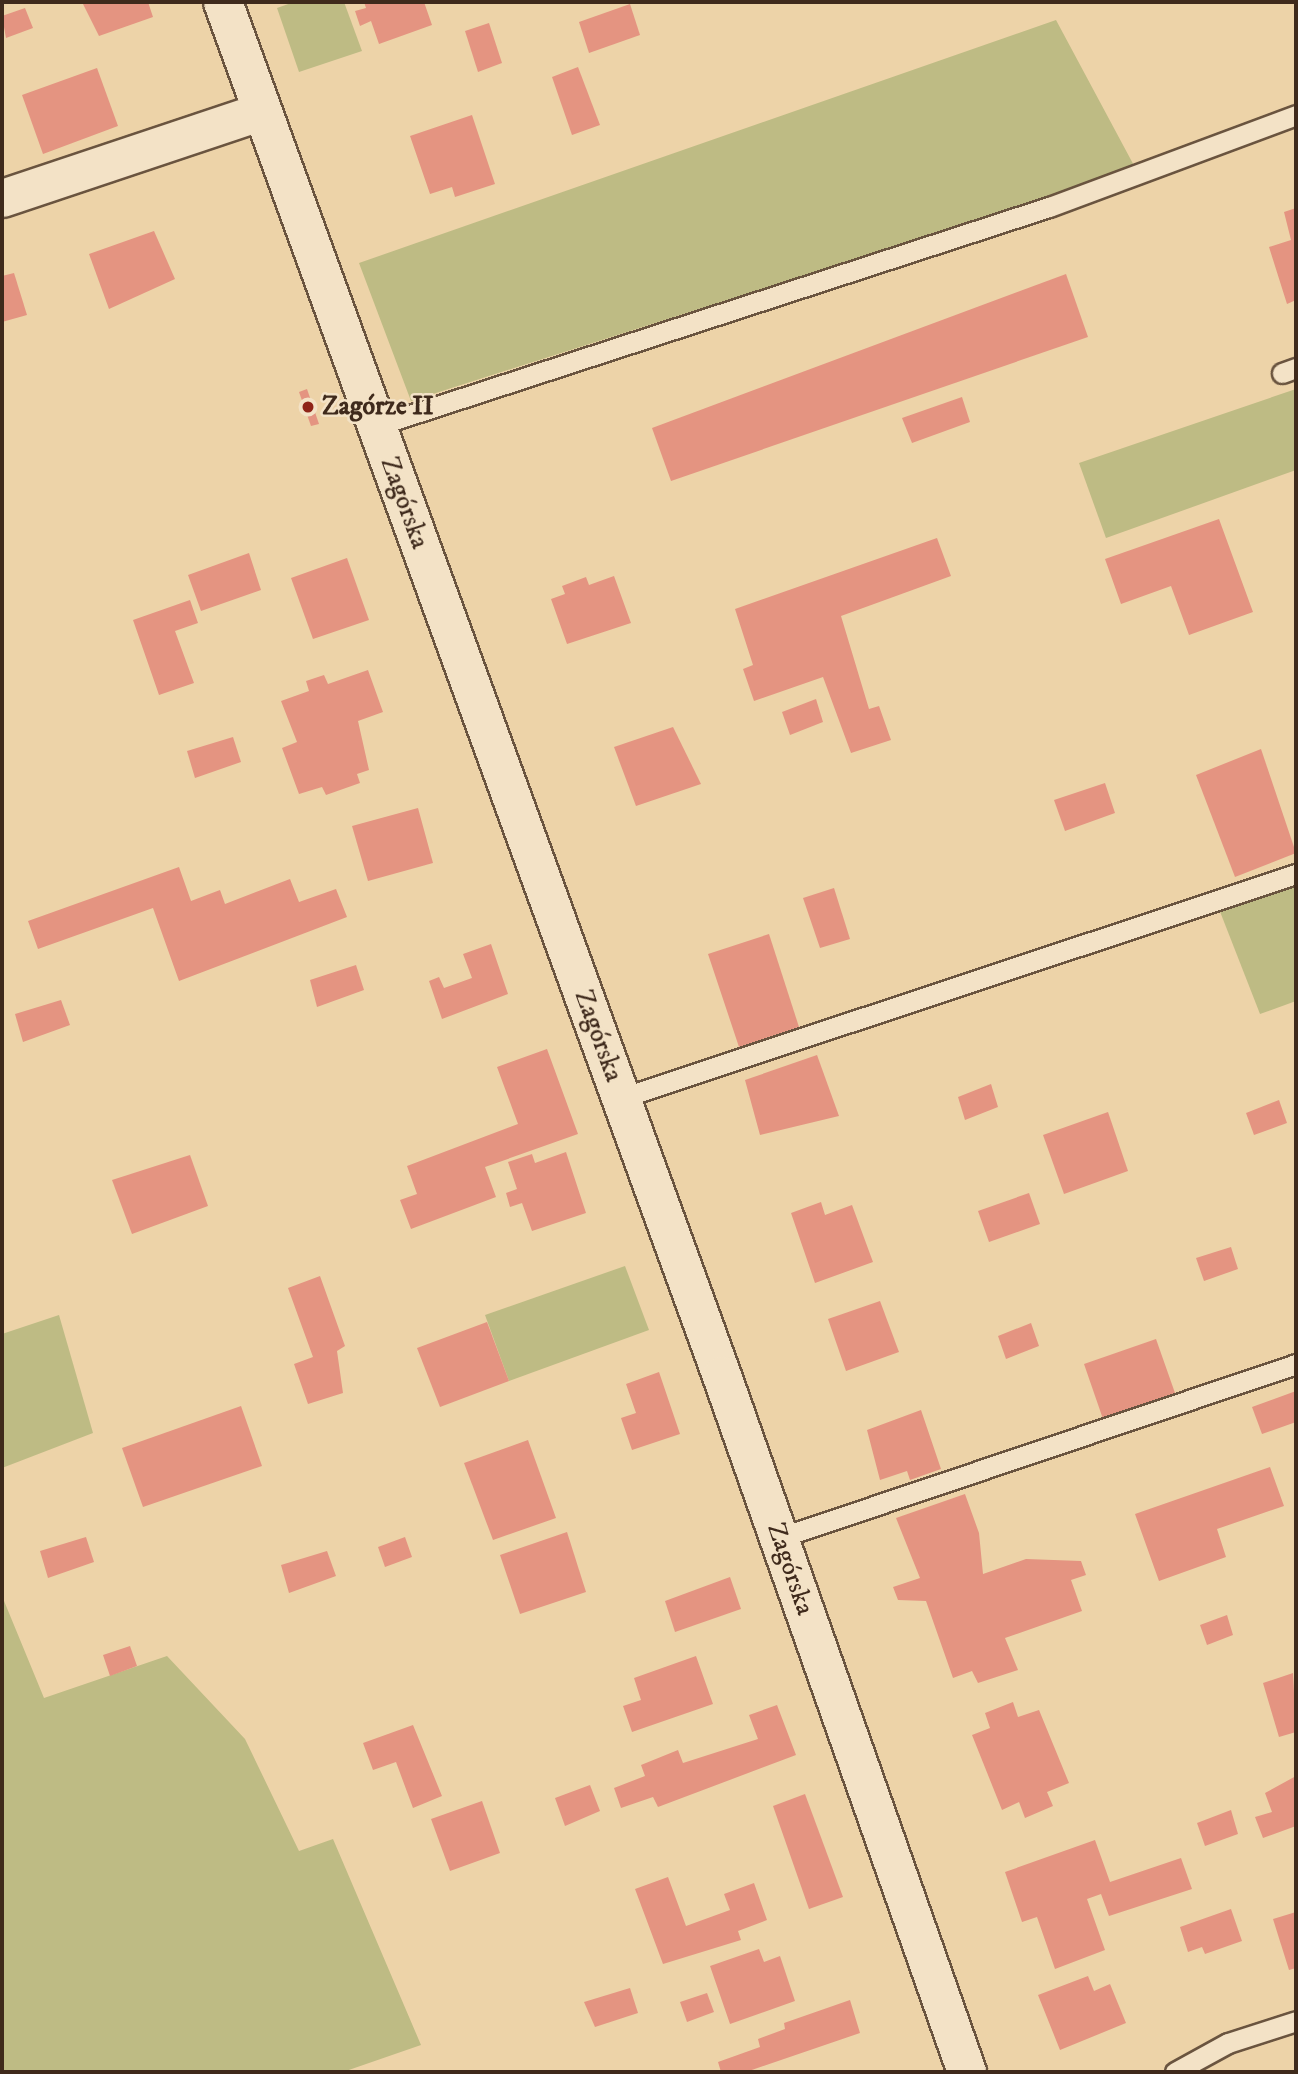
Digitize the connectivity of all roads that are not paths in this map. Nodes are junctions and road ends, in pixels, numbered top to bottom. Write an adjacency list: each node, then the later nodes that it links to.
1 (223, 2): 2 (street, Zagórska)
2 (262, 111): 4 (street); 5 (street, Zagórska)
3 (1296, 116): 5 (lane)
4 (2, 198)
5 (376, 426): 7 (street, Zagórska)
6 (1296, 874): 7 (lane)
7 (621, 1098): 9 (street, Zagórska)
8 (1296, 1364): 9 (lane)
9 (779, 1538): 11 (street, Zagórska)
10 (1296, 2021): 12 (lane)
11 (967, 2072)
12 (1175, 2072)

